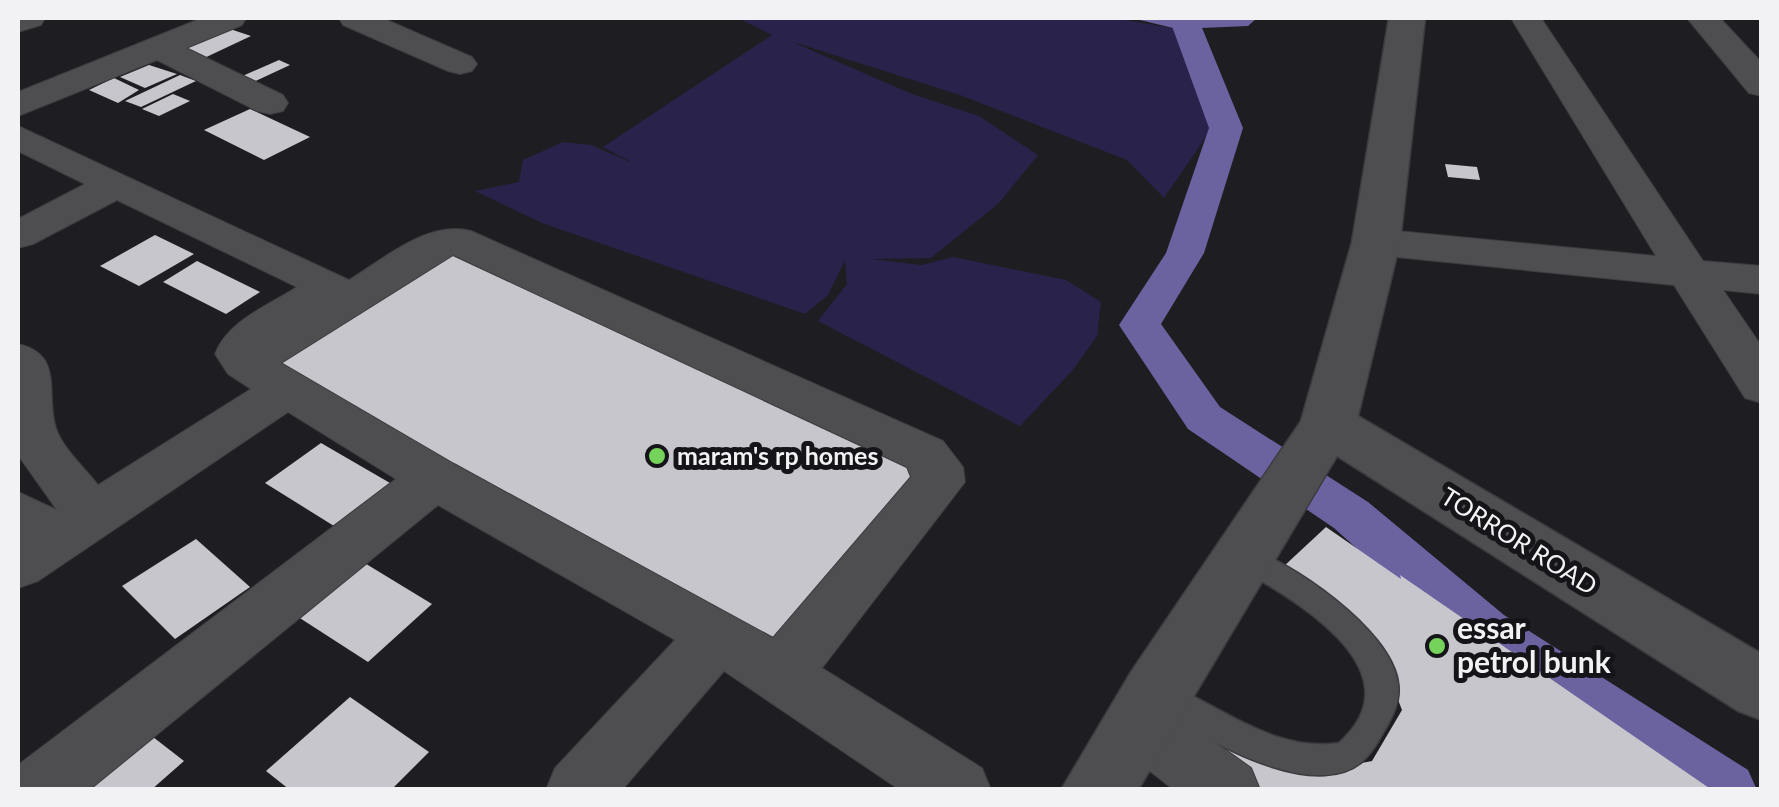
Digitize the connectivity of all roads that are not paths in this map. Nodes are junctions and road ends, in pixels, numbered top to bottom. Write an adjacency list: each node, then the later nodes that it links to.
1 (30, 18): 7 (street)
2 (230, 18): 8 (street)
3 (355, 18): 9 (street)
4 (1407, 18): 17 (street)
5 (1703, 18): 10 (street)
6 (1526, 20): 18 (street)
7 (18, 22)
8 (157, 47): 11 (street); 12 (street)
9 (460, 64)
10 (1762, 85)
11 (270, 104)
12 (18, 105)
13 (18, 137): 14 (street)
14 (117, 184): 16 (street); 20 (street)
15 (443, 219): 20 (street)
16 (18, 235)
17 (1376, 242): 18 (street); 24 (street)
18 (1692, 273): 19 (street); 23 (street)
19 (1762, 280)
20 (331, 286): 22 (street)
21 (18, 360): 26 (street)
22 (266, 376): 25 (street); 26 (street); 29 (street)
23 (1762, 386)
24 (1328, 424): 27 (street); 30 (street, TORROR ROAD)
25 (434, 478): 28 (street); 32 (street)
26 (46, 534)
27 (1241, 556): 31 (street); 31 (lane)
28 (718, 634): 29 (street); 33 (street)
29 (780, 674): 34 (street)
30 (1762, 690)
31 (1146, 708): 35 (street); 36 (street)
32 (38, 790)
33 (579, 790)
34 (958, 790)
35 (1098, 790)
36 (1227, 790)

